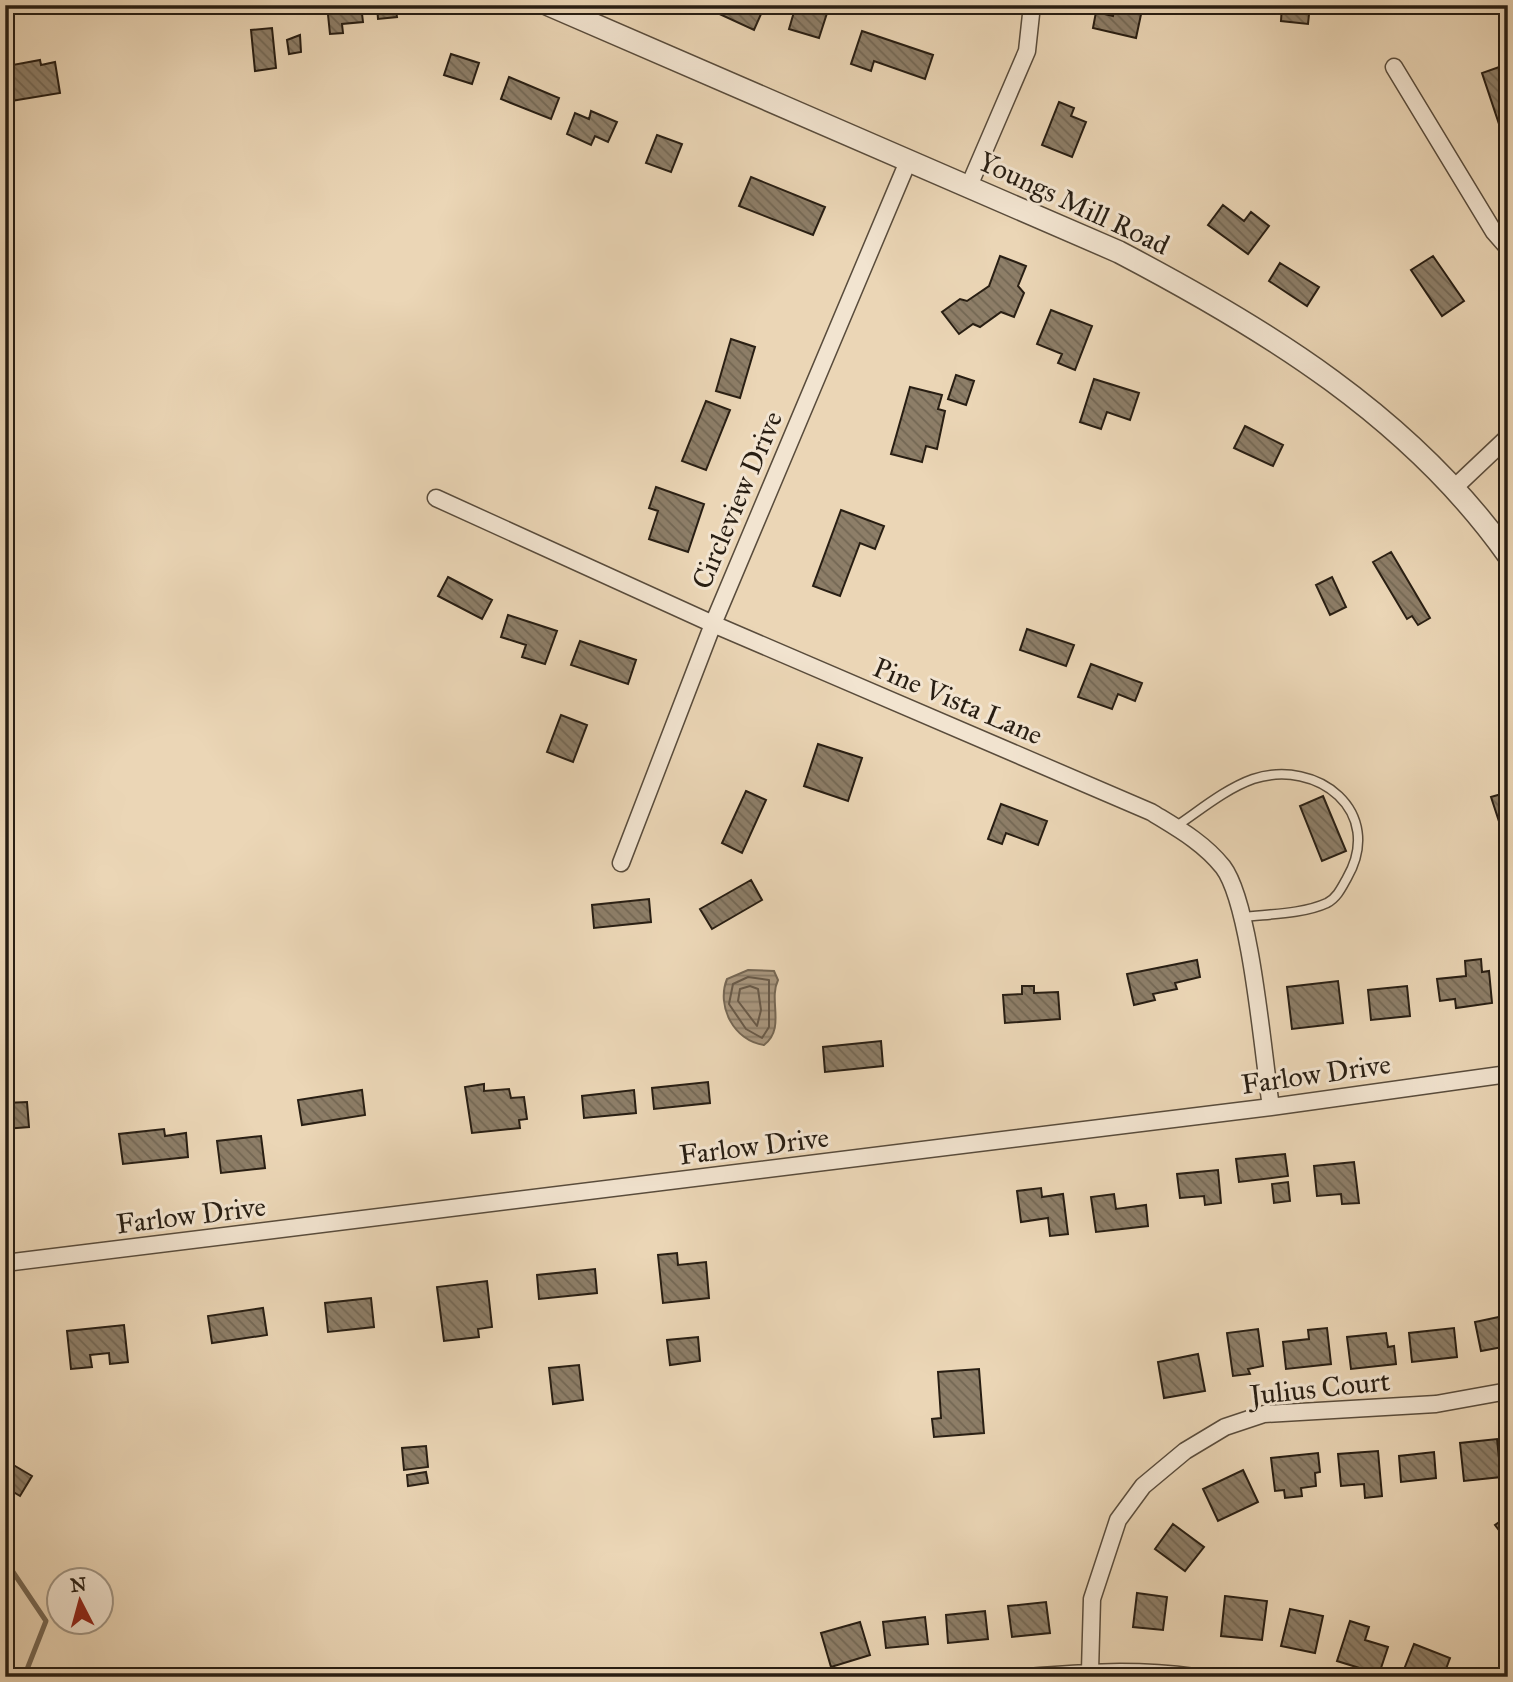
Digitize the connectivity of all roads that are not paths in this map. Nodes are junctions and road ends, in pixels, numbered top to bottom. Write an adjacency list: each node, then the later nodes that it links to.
1 (549, 5): 4 (street, Youngs Mill Road)
2 (1032, 5): 5 (street)
3 (1394, 67): 6 (street)
4 (909, 159): 5 (street, Youngs Mill Road); 11 (street, Circleview Drive)
5 (969, 186): 8 (street, Youngs Mill Road)
6 (1508, 247)
7 (1508, 437): 8 (street)
8 (1453, 489): 10 (street, Youngs Mill Road)
9 (436, 498): 11 (street, Pine Vista Lane)
10 (1508, 555)
11 (713, 624): 12 (street, Pine Vista Lane); 13 (street, Circleview Drive)
12 (1175, 827): 14 (street, Pine Vista Lane); 14 (lane)
13 (621, 863)
14 (1243, 917): 16 (street, Pine Vista Lane)
15 (1508, 1074): 16 (street, Farlow Drive)
16 (1271, 1107): 17 (street, Farlow Drive)
17 (5, 1264)
18 (1508, 1391): 19 (street, Julius Court)
19 (1090, 1671): 20 (street); 21 (street)
20 (1028, 1677)
21 (1194, 1677)

